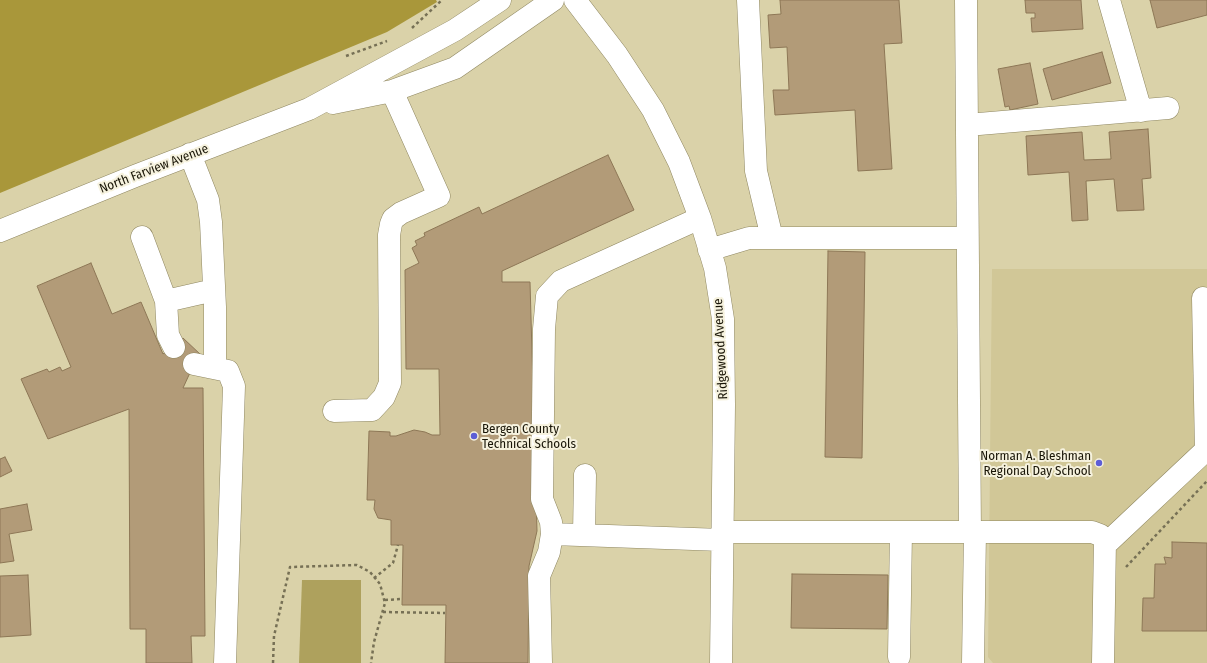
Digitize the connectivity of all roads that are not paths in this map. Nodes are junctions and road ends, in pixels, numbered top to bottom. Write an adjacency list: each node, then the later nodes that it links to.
1 (500, 0): 9 (street, North Farview Avenue)
2 (553, 0): 7 (street, North Farview Avenue)
3 (575, 0): 13 (street, Ridgewood Avenue)
4 (748, 0): 16 (street)
5 (966, 0): 11 (street)
6 (1109, 0): 10 (street)
7 (392, 91): 9 (street, North Farview Avenue); 25 (street)
8 (1168, 108): 10 (street)
9 (309, 109): 12 (street, North Farview Avenue)
10 (1141, 111): 11 (street)
11 (966, 125): 17 (street)
12 (190, 154): 14 (street, North Farview Avenue); 19 (street)
13 (700, 218): 18 (street, Ridgewood Avenue); 29 (street)
14 (0, 231)
15 (142, 237): 21 (street)
16 (772, 238): 17 (street); 18 (street)
17 (967, 238): 28 (street)
18 (709, 250): 31 (street, Ridgewood Avenue)
19 (214, 290): 21 (street); 24 (street)
20 (1203, 298): 32 (street)
21 (166, 301): 22 (street)
22 (174, 347)
23 (194, 364): 24 (street)
24 (215, 368): 34 (street)
25 (334, 411)
26 (585, 475): 30 (street)
27 (902, 532): 28 (street); 31 (street); 33 (street)
28 (972, 532): 32 (street); 37 (street)
29 (552, 534): 30 (street); 35 (street)
30 (584, 535): 31 (street)
31 (722, 536): 36 (street, Ridgewood Avenue)
32 (1105, 545): 38 (street)
33 (899, 657)
34 (225, 663)
35 (541, 663)
36 (721, 663)
37 (974, 663)
38 (1103, 663)

